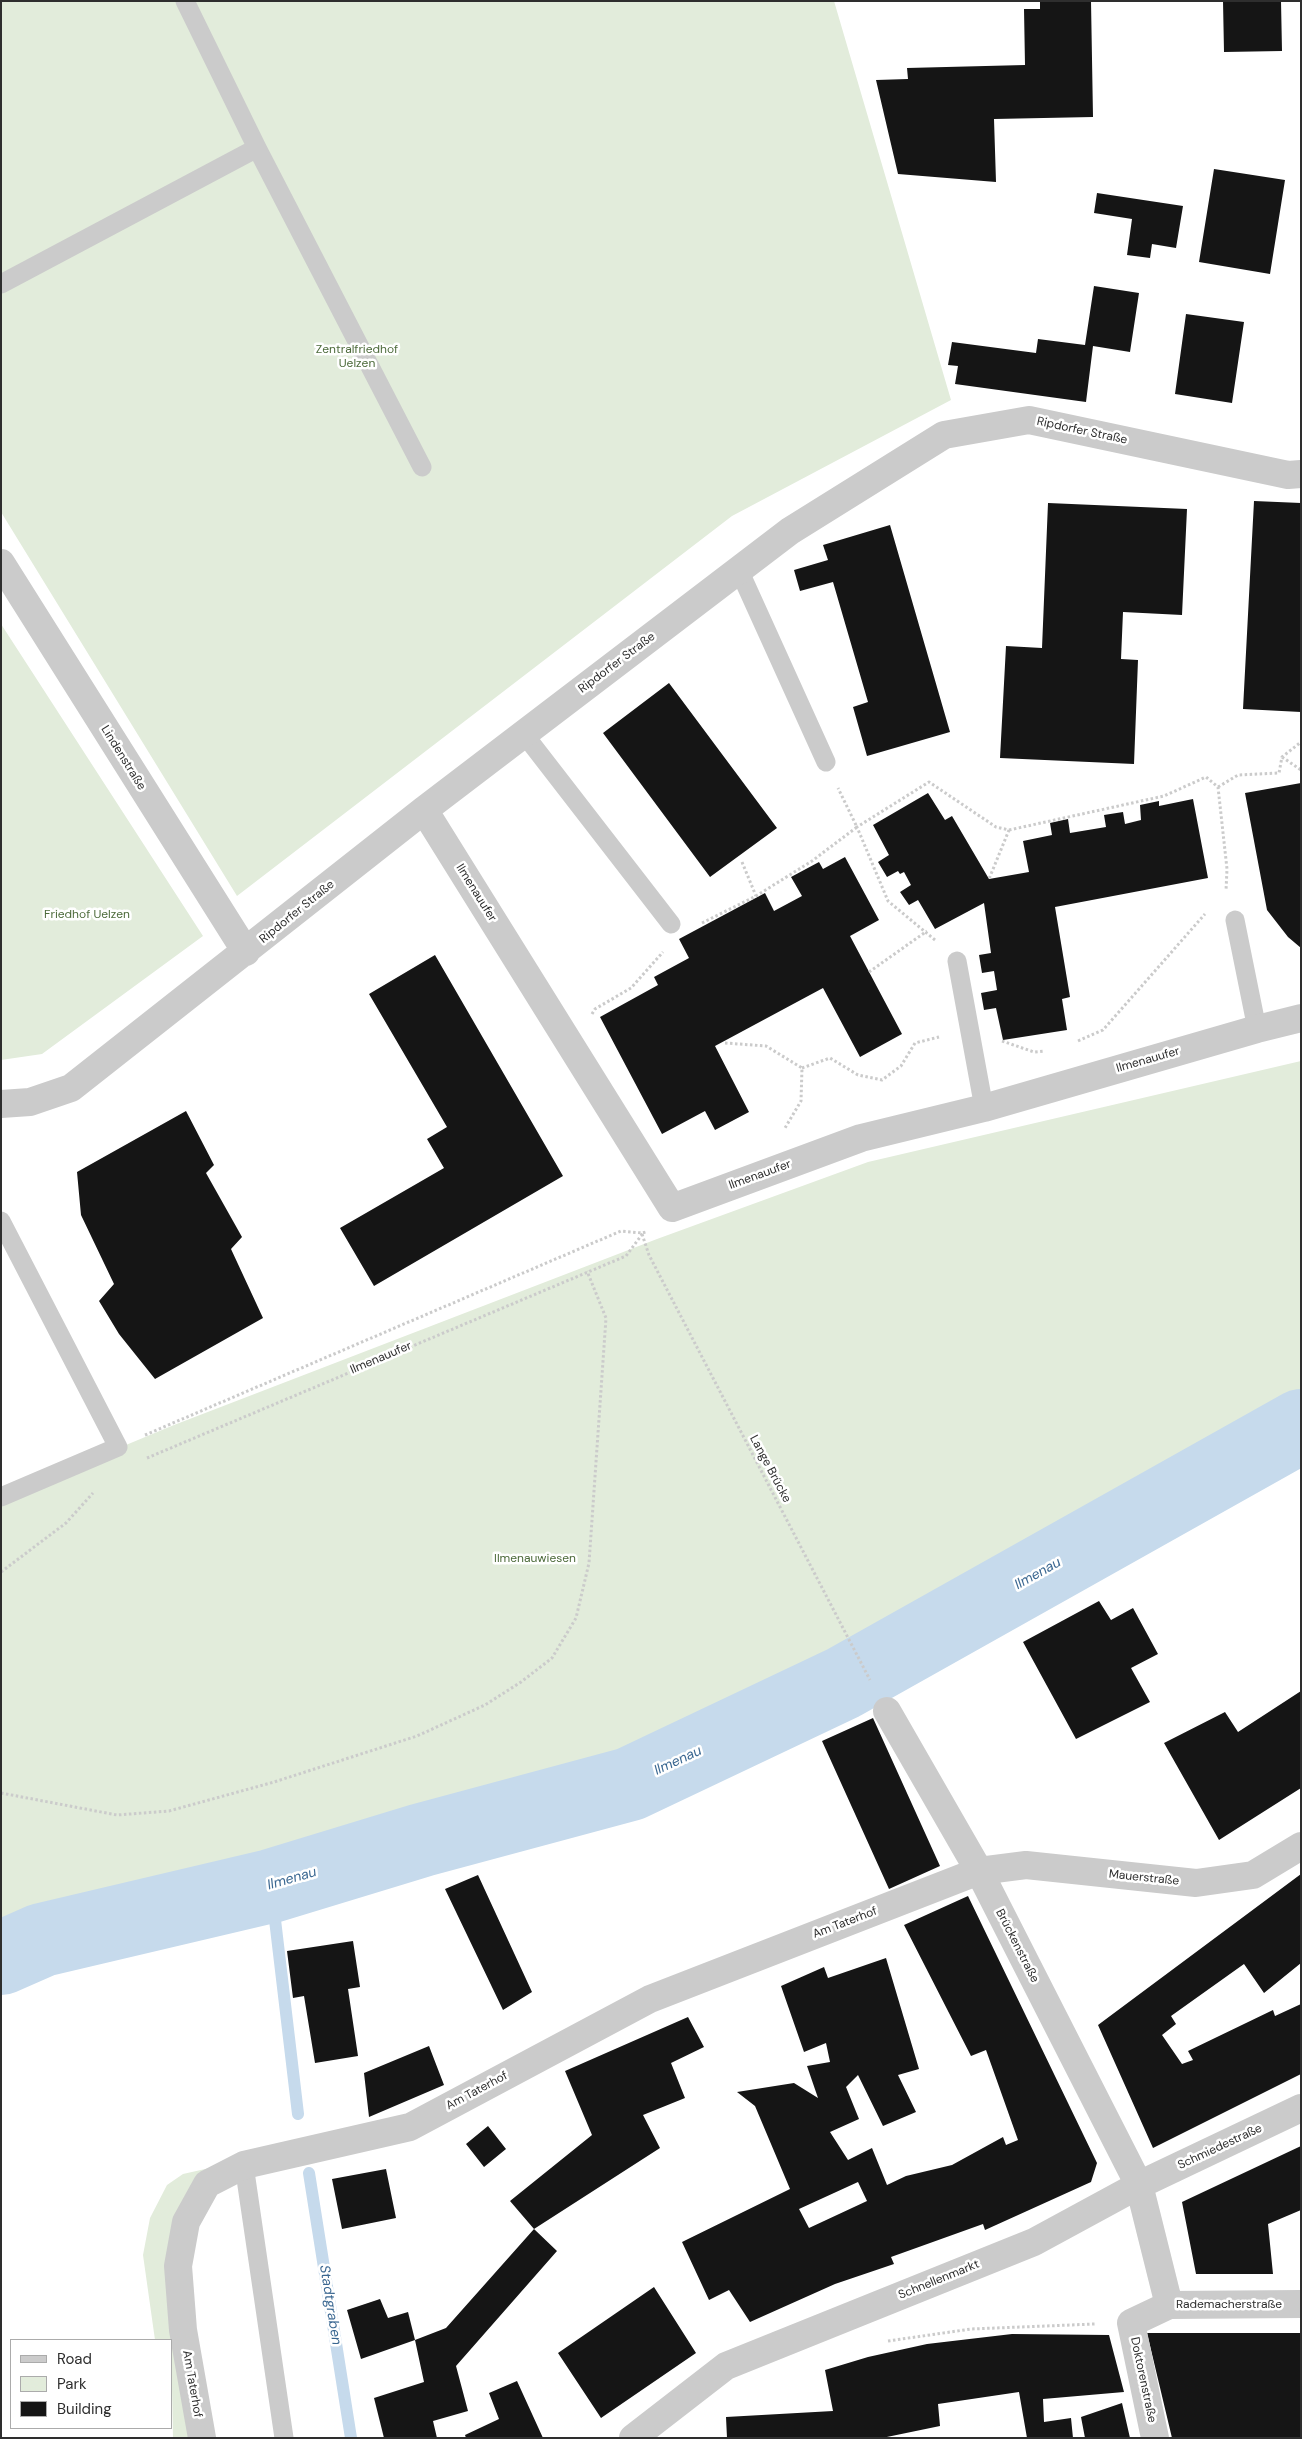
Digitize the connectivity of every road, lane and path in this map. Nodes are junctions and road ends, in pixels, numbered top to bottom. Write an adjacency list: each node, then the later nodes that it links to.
1 (185, 1): 2 (lane)
2 (257, 148): 3 (lane); 4 (lane)
3 (1, 284)
4 (422, 467)
5 (1301, 474): 7 (street, Ripdorfer Straße)
6 (1, 563): 24 (street, Lindenstraße)
7 (739, 570): 8 (street, Ripdorfer Straße); 11 (lane)
8 (524, 734): 14 (street, Ripdorfer Straße); 22 (lane)
9 (1301, 742): 10 (path)
10 (1282, 757): 12 (path); 13 (path)
11 (826, 762): 15 (path)
12 (1301, 770)
13 (1218, 787): 16 (path); 20 (path)
14 (424, 810): 24 (street, Ripdorfer Straße); 31 (street, Ilmenauufer)
15 (857, 827): 16 (path); 19 (path); 23 (path)
16 (1009, 830): 18 (path)
17 (742, 862): 19 (path)
18 (989, 879)
19 (756, 896): 22 (path)
20 (1226, 899): 21 (path); 32 (path)
21 (1235, 920): 28 (lane)
22 (675, 929): 31 (path)
23 (927, 932): 25 (path); 26 (path)
24 (246, 952): 35 (street, Ripdorfer Straße)
25 (957, 961): 29 (lane)
26 (869, 972)
27 (1301, 1018): 28 (street, Ilmenauufer)
28 (1256, 1029): 36 (street, Ilmenauufer)
29 (970, 1030): 33 (path); 34 (path); 36 (lane)
30 (725, 1043): 34 (path)
31 (571, 1046): 36 (street, Ilmenauufer)
32 (1069, 1046)
33 (1052, 1051)
34 (802, 1068): 37 (path)
35 (1, 1104)
36 (984, 1108)
37 (784, 1130)
38 (1, 1221): 41 (lane)
39 (642, 1233): 40 (path, Ilmenauufer); 41 (path); 45 (path, Lange Brücke)
40 (587, 1271): 42 (path, Ilmenauufer); 46 (path)
41 (118, 1447): 43 (lane); 44 (path)
42 (139, 1461)
43 (1, 1497)
44 (1, 1572)
45 (887, 1711): 48 (street, Brückenstraße)
46 (1, 1793)
47 (1301, 1846): 48 (street, Mauerstraße)
48 (979, 1871): 50 (street, Am Taterhof); 51 (street, Brückenstraße)
49 (1301, 2108): 51 (street, Schmiedestraße)
50 (244, 2165): 56 (street, Am Taterhof); 57 (lane)
51 (1140, 2185): 53 (street); 58 (street, Schnellenmarkt)
52 (1301, 2304): 53 (street, Rademacherstraße)
53 (1169, 2305): 54 (street, Rademacherstraße)
54 (1131, 2322): 55 (path); 59 (street, Doktorenstraße)
55 (882, 2342)
56 (202, 2438)
57 (284, 2438)
58 (633, 2438)
59 (1155, 2438)

